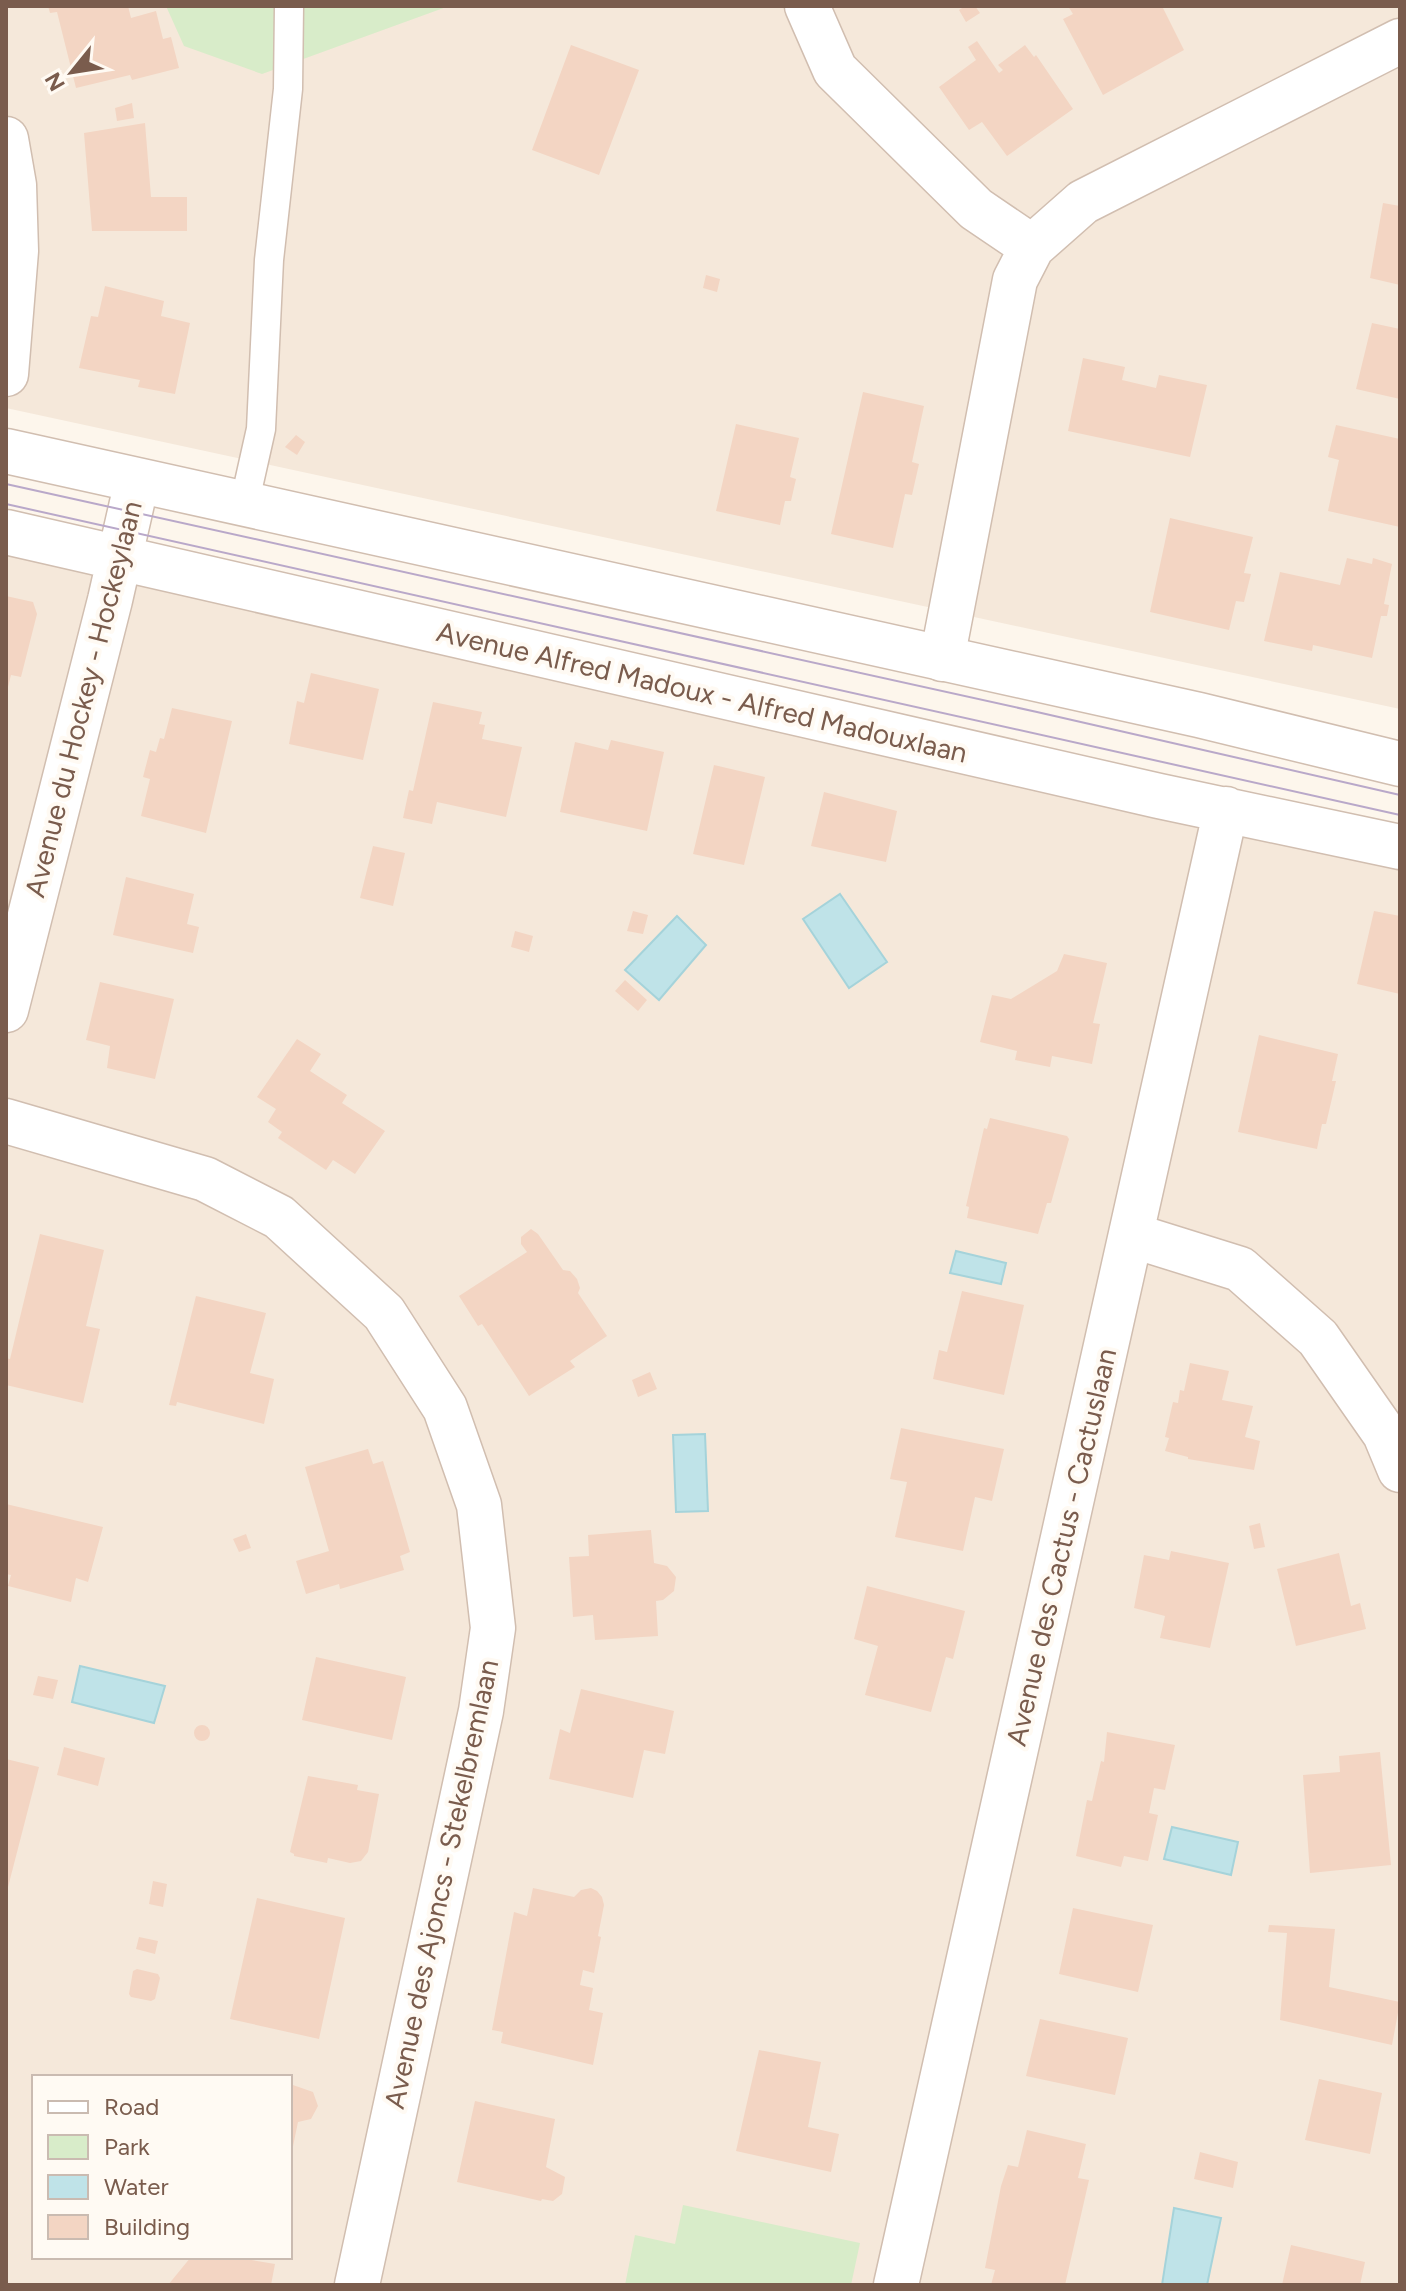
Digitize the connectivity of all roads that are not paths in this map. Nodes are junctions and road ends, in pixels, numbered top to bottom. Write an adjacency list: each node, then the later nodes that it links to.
1 (289, 6): 9 (lane)
2 (807, 6): 5 (street)
3 (1400, 41): 5 (street)
4 (6, 139): 6 (street)
5 (1032, 247): 12 (street)
6 (6, 374)
7 (6, 451): 8 (street)
8 (137, 481): 9 (street); 11 (street, Avenue du Hockey - Hockeylaan)
9 (244, 505): 12 (street)
10 (6, 532): 11 (street, Avenue Alfred Madoux - Alfred Madouxlaan)
11 (120, 558): 14 (street, Avenue Alfred Madoux - Alfred Madouxlaan); 16 (street, Avenue du Hockey - Hockeylaan)
12 (942, 659): 13 (street)
13 (1400, 764)
14 (1226, 809): 15 (street, Avenue Alfred Madoux - Alfred Madouxlaan); 18 (street, Avenue des Cactus - Cactuslaan)
15 (1400, 847)
16 (6, 1010)
17 (6, 1121): 20 (street, Avenue des Ajoncs - Stekelbremlaan)
18 (1131, 1235): 19 (street); 21 (street, Avenue des Cactus - Cactuslaan)
19 (1400, 1470)
20 (357, 2285)
21 (896, 2285)

